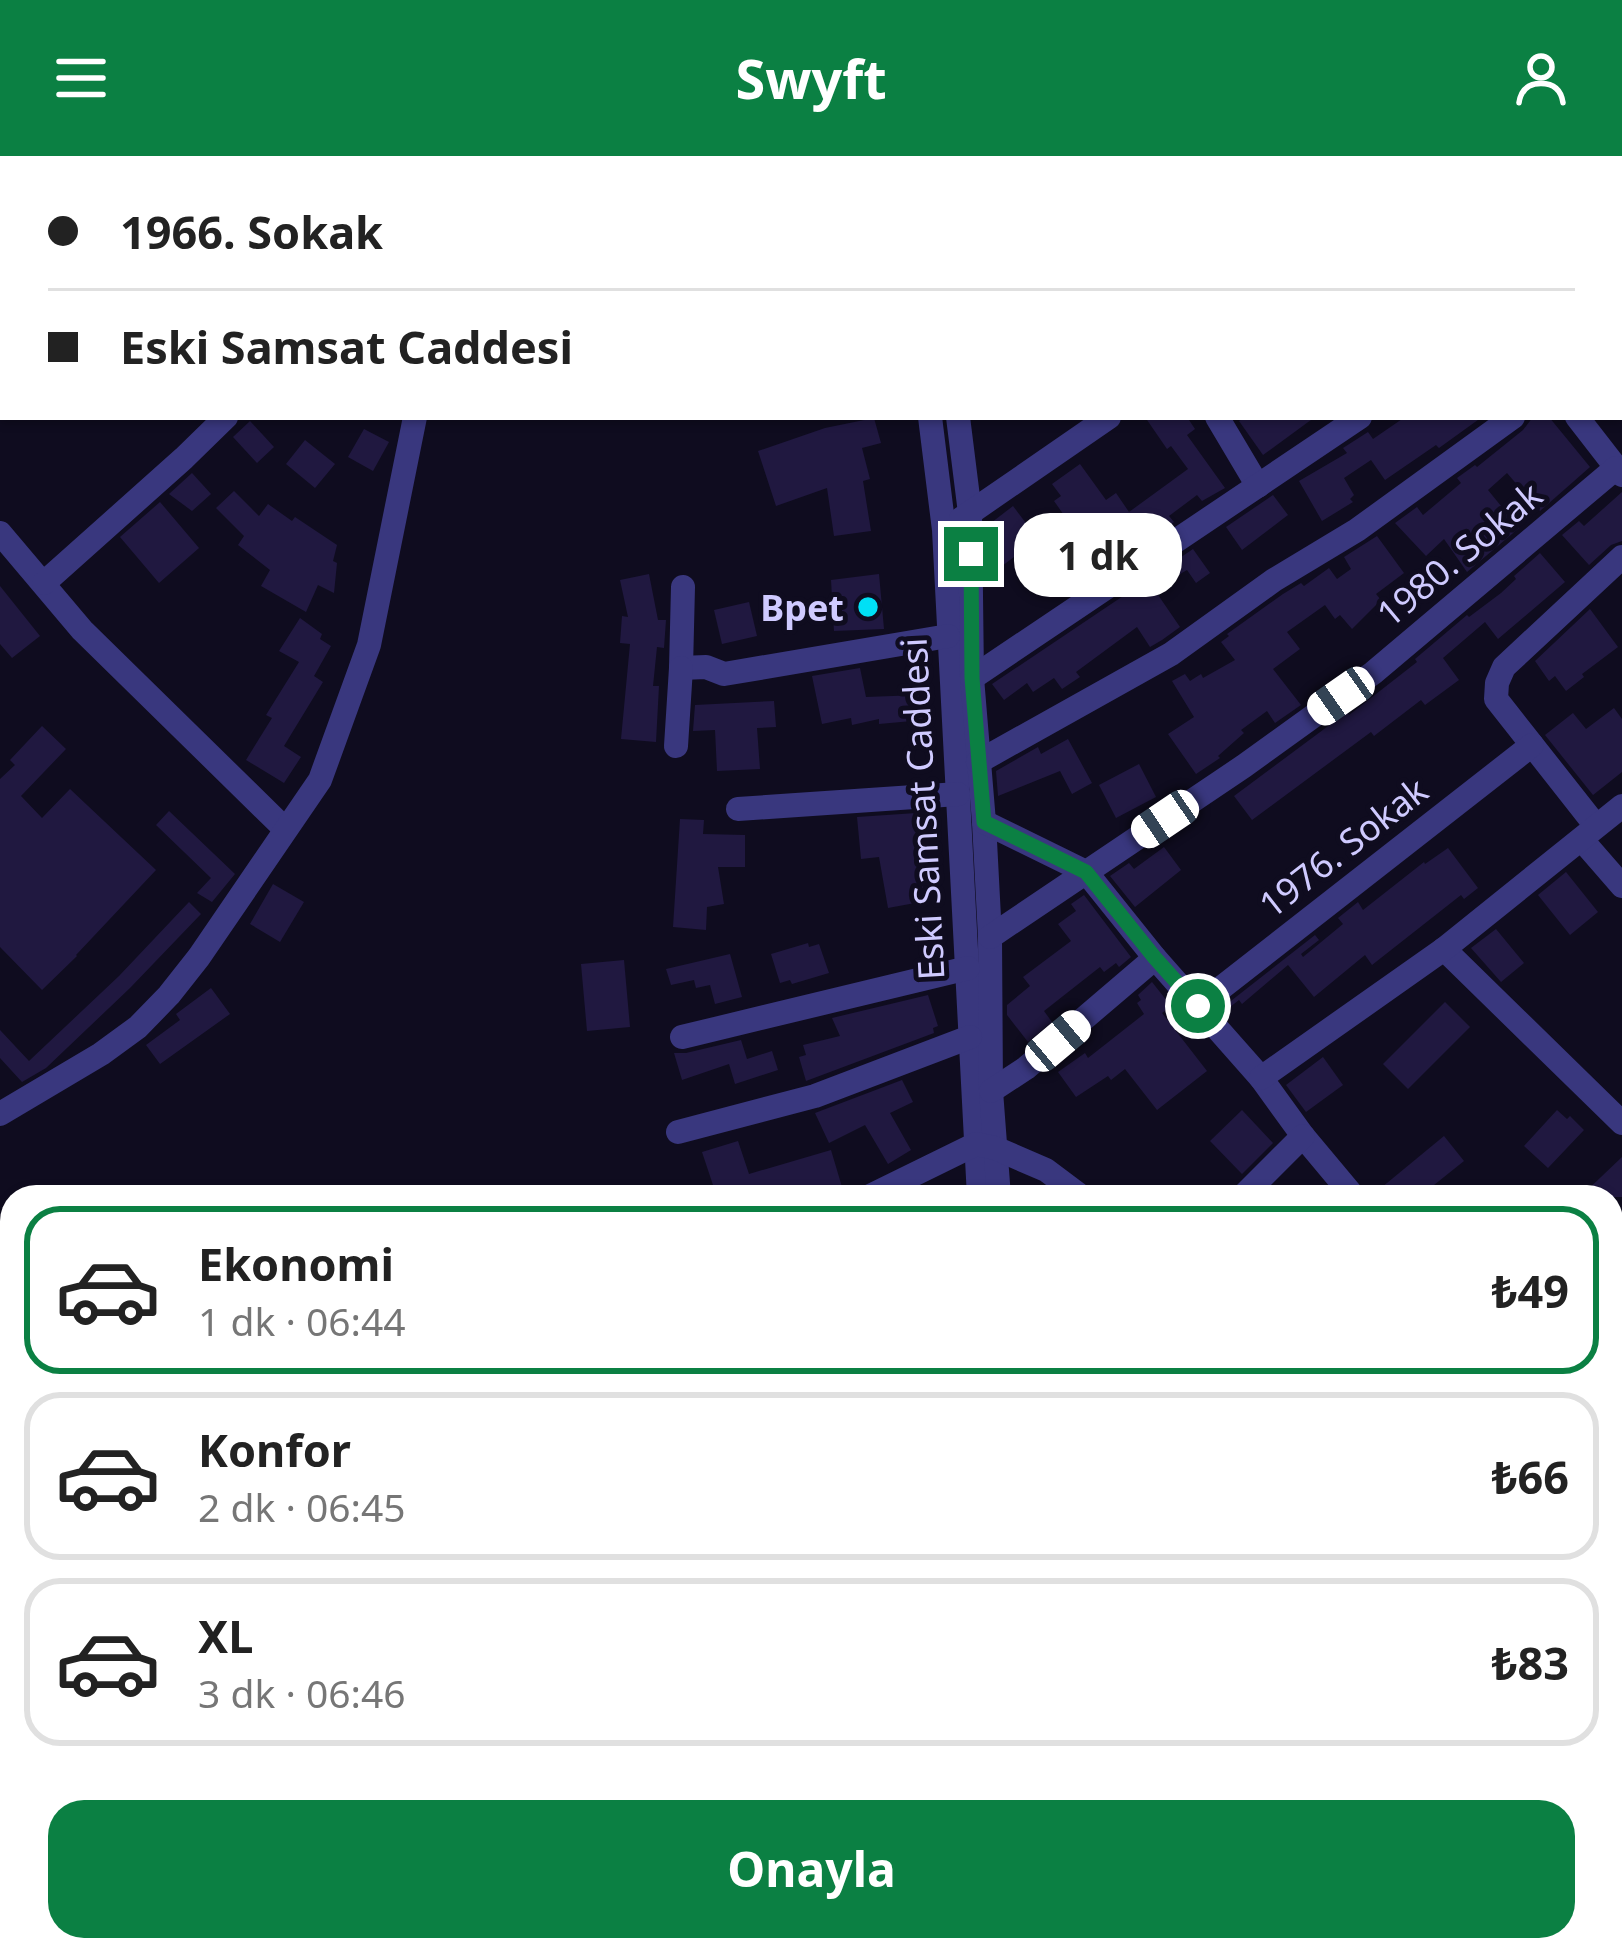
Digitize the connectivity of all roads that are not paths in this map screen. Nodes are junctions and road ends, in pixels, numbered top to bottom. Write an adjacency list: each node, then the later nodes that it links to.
1 (223, 420): 16 (street)
2 (415, 420): 28 (street)
3 (930, 420): 13 (street, Eski Samsat Caddesi)
4 (958, 420): 12 (street, Eski Samsat Caddesi)
5 (1105, 420): 12 (street)
6 (1218, 420): 11 (street)
7 (1356, 420): 11 (street)
8 (1510, 420): 23 (street)
9 (1588, 422): 10 (street)
10 (1619, 471): 30 (street, 1980. Sokak)
11 (1258, 486): 20 (street)
12 (970, 513): 13 (street); 20 (street, Eski Samsat Caddesi)
13 (944, 530): 18 (street, Eski Samsat Caddesi)
14 (0, 533): 16 (street)
15 (1622, 557): 21 (street)
16 (44, 583): 28 (street)
17 (682, 587): 19 (street)
18 (948, 636): 19 (street); 24 (street, Eski Samsat Caddesi)
19 (681, 668): 22 (street)
20 (972, 678): 23 (street, Eski Samsat Caddesi)
21 (1532, 745): 29 (street); 36 (street, 1976. Sokak)
22 (676, 746)
23 (978, 762): 27 (street, Eski Samsat Caddesi)
24 (958, 794): 26 (street); 35 (street, Eski Samsat Caddesi)
25 (1622, 806): 29 (street)
26 (738, 809)
27 (984, 822): 30 (street); 32 (street, Eski Samsat Caddesi)
28 (285, 830): 41 (street)
29 (1589, 833): 31 (street); 33 (street)
30 (1086, 872): 32 (street, 1980. Sokak); 34 (street)
31 (1622, 886)
32 (990, 937): 40 (street, Eski Samsat Caddesi)
33 (1444, 949): 39 (street); 42 (street)
34 (1155, 958): 36 (street); 40 (street)
35 (968, 968): 37 (street); 38 (street, Eski Samsat Caddesi)
36 (1198, 1006): 39 (street)
37 (682, 1036)
38 (970, 1037): 43 (street); 45 (street, Eski Samsat Caddesi)
39 (1261, 1078): 44 (street)
40 (991, 1090): 45 (street, Eski Samsat Caddesi)
41 (0, 1114)
42 (1622, 1123)
43 (678, 1132)
44 (1303, 1136): 50 (street); 51 (street)
45 (986, 1146): 46 (street); 47 (street, Eski Samsat Caddesi); 48 (street, Eski Samsat Caddesi); 49 (street)
46 (896, 1185)
47 (981, 1185)
48 (996, 1185)
49 (1066, 1185)
50 (1254, 1185)
51 (1344, 1185)

